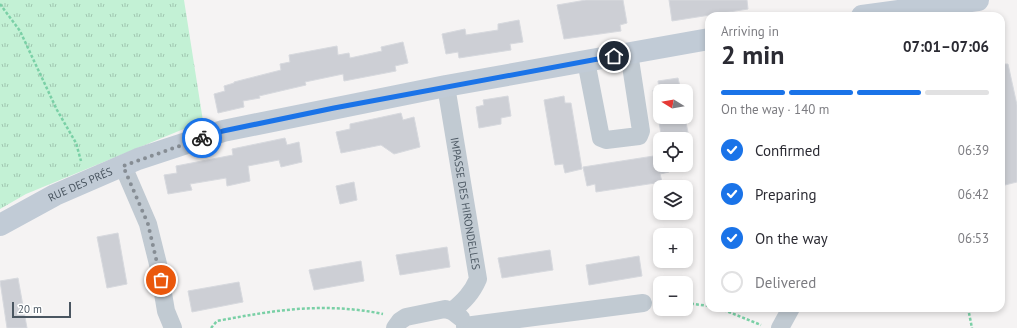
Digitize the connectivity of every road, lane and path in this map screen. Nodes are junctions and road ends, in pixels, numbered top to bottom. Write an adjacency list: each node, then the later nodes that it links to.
1 (978, 0): 3 (street)
2 (0, 4): 9 (path)
3 (905, 12)
4 (705, 40): 5 (street, RUE DES PRÉS)
5 (629, 54): 6 (street, RUE DES PRÉS); 6 (street)
6 (586, 61): 7 (street, RUE DES PRÉS)
7 (446, 86): 8 (street, RUE DES PRÉS); 14 (street, IMPASSE DES HIRONDELLES)
8 (123, 166): 9 (street, RUE DES PRÉS); 21 (street)
9 (87, 181): 10 (street, RUE DES PRÉS)
10 (0, 225)
11 (643, 303): 20 (street)
12 (693, 304): 13 (path)
13 (705, 305)
14 (452, 310): 18 (street); 20 (street)
15 (729, 312): 19 (path)
16 (789, 312): 23 (street)
17 (969, 312): 24 (path)
18 (397, 324): 22 (path)
19 (762, 325)
20 (465, 327)
21 (173, 328)
22 (211, 328)
23 (780, 328)
24 (972, 328)

